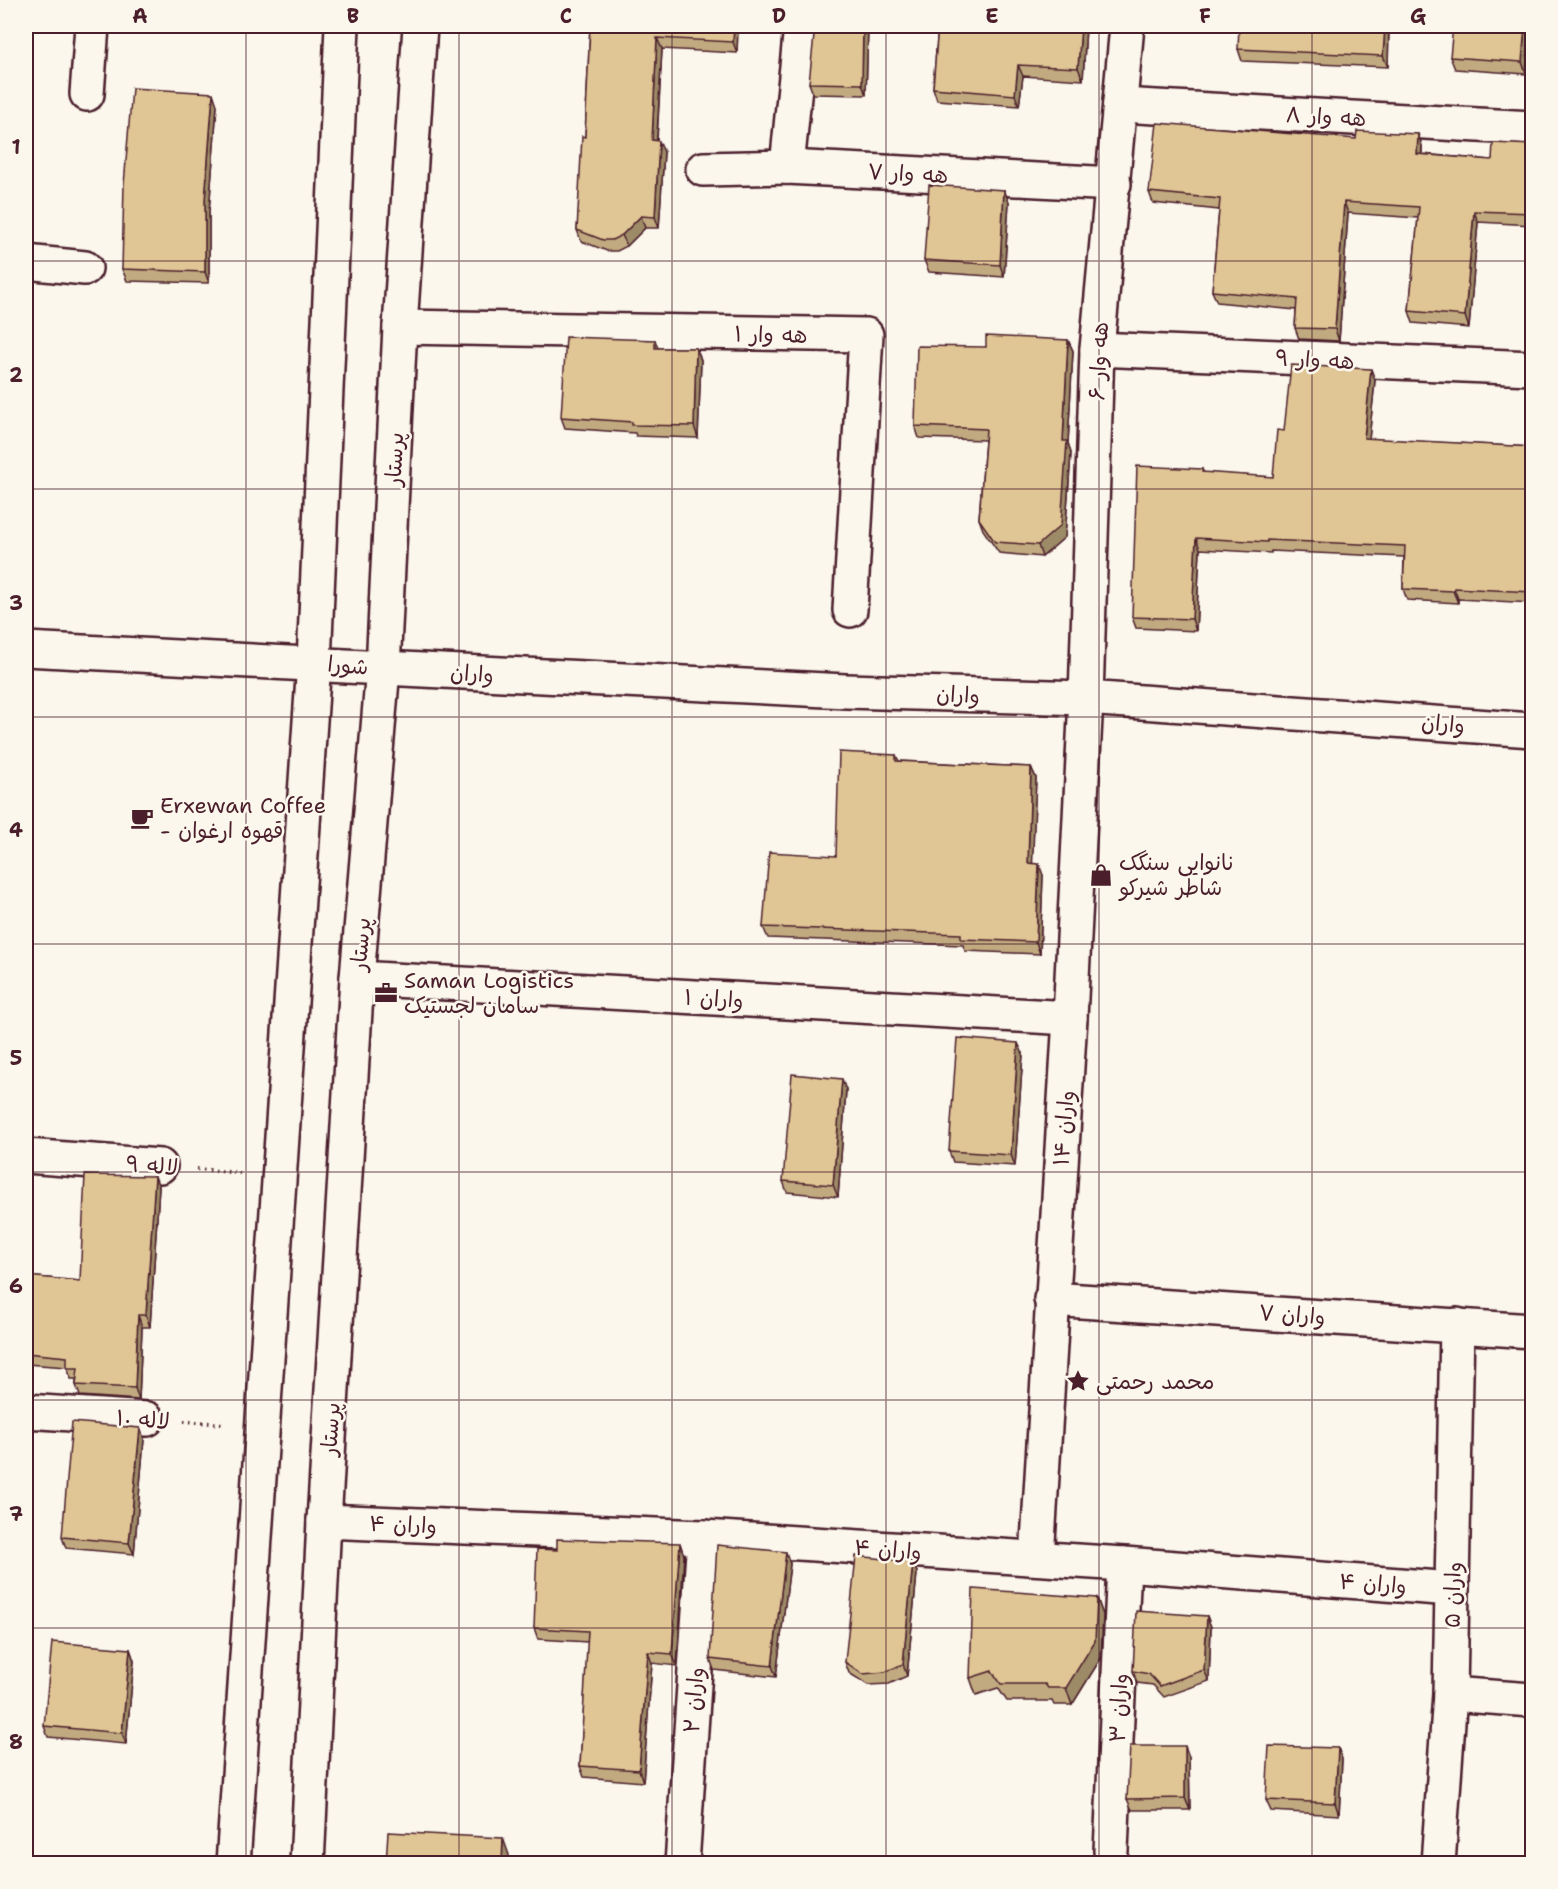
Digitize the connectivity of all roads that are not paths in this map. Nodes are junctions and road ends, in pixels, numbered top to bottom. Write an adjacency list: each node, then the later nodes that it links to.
1 (92, 26): 6 (street)
2 (342, 26): 19 (street)
3 (420, 26): 14 (street, پرستار)
4 (801, 26): 9 (street)
5 (1127, 26): 7 (street, هه وار ۶)
6 (87, 94)
7 (1120, 105): 8 (street, هه وار ۸); 11 (street, هه وار ۶)
8 (1533, 128)
9 (787, 167): 10 (street, هه وار ۷); 11 (street, هه وار ۷)
10 (703, 169)
11 (1114, 184): 15 (street, هه وار ۶)
12 (26, 262): 13 (street)
13 (85, 268)
14 (400, 327): 17 (street, هه وار ۱); 20 (street, پرستار)
15 (1097, 349): 16 (street, هه وار ۹); 21 (street, هه وار ۶)
16 (1533, 368)
17 (850, 610)
18 (26, 649): 19 (street)
19 (314, 663): 20 (street, شورا); 40 (street)
20 (383, 668): 21 (street, واران); 23 (street, پرستار)
21 (1086, 698): 22 (street, واران); 24 (street, واران ۱۴)
22 (1533, 730)
23 (357, 978): 24 (street, واران ۱); 32 (street, پرستار)
24 (1070, 1018): 27 (street, واران ۱۴)
25 (26, 1156): 26 (street, لاله ۹)
26 (160, 1166)
27 (1052, 1299): 28 (street, واران ۷); 34 (street, واران ۱۴)
28 (1457, 1325): 29 (street, واران ۷); 36 (street, واران ۵)
29 (1533, 1331)
30 (26, 1411): 31 (street, لاله ۱۰)
31 (147, 1419)
32 (324, 1521): 33 (street, واران ۴); 41 (street, پرستار)
33 (704, 1537): 34 (street, واران ۴); 42 (street, واران ۲)
34 (1037, 1558): 35 (street, واران ۴)
35 (1124, 1564): 36 (street, واران ۴); 39 (street, واران ۳)
36 (1452, 1589): 37 (street, واران ۵)
37 (1450, 1694): 38 (street); 43 (street, واران ۵)
38 (1533, 1700)
39 (1111, 1851)
40 (233, 1863)
41 (307, 1863)
42 (682, 1863)
43 (1438, 1863)

